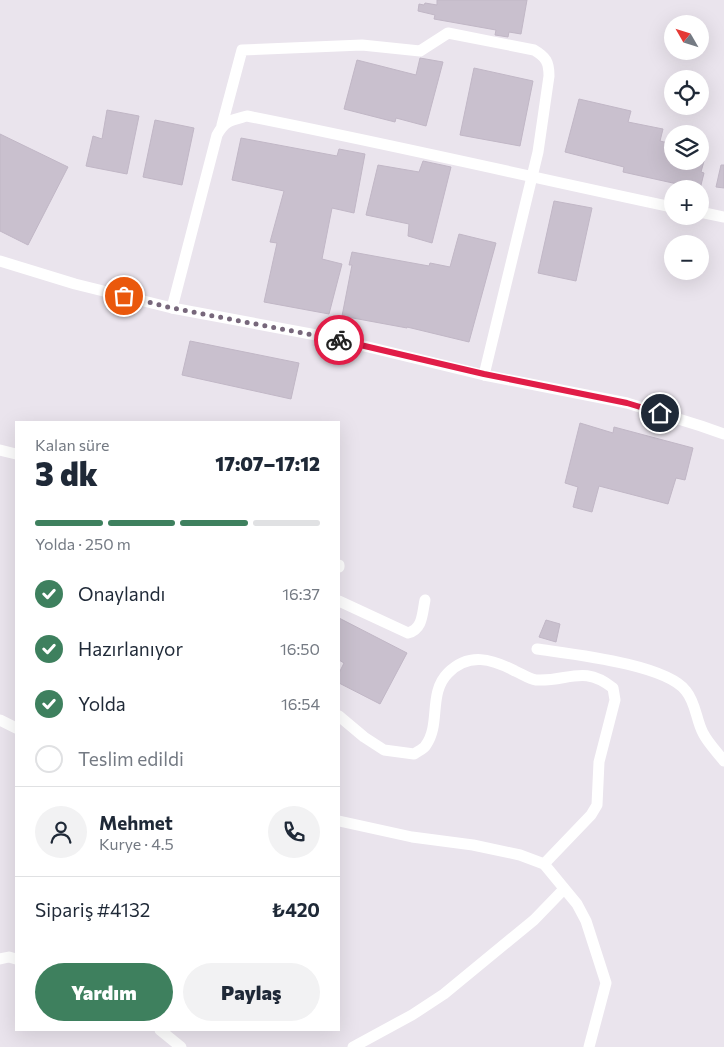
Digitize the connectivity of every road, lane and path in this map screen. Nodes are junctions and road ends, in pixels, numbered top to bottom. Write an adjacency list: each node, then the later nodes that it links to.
1 (222, 125): 2 (street); 2 (street); 7 (street)
2 (531, 177): 3 (street); 8 (street)
3 (664, 205)
4 (709, 214): 5 (street)
5 (724, 217)
6 (0, 261): 7 (street)
7 (172, 308): 8 (street)
8 (484, 374): 9 (street)
9 (724, 434)
10 (0, 450): 11 (street)
11 (15, 454)
12 (425, 600): 13 (street)
13 (340, 601)
14 (537, 649): 18 (street)
15 (340, 717): 20 (street)
16 (0, 720): 17 (street)
17 (15, 728)
18 (724, 761)
19 (340, 821): 20 (street)
20 (544, 864): 21 (street)
21 (564, 889): 26 (street); 27 (street)
22 (0, 959): 23 (street)
23 (15, 959)
24 (161, 1031): 25 (street)
25 (181, 1047)
26 (353, 1047)
27 (589, 1047)

